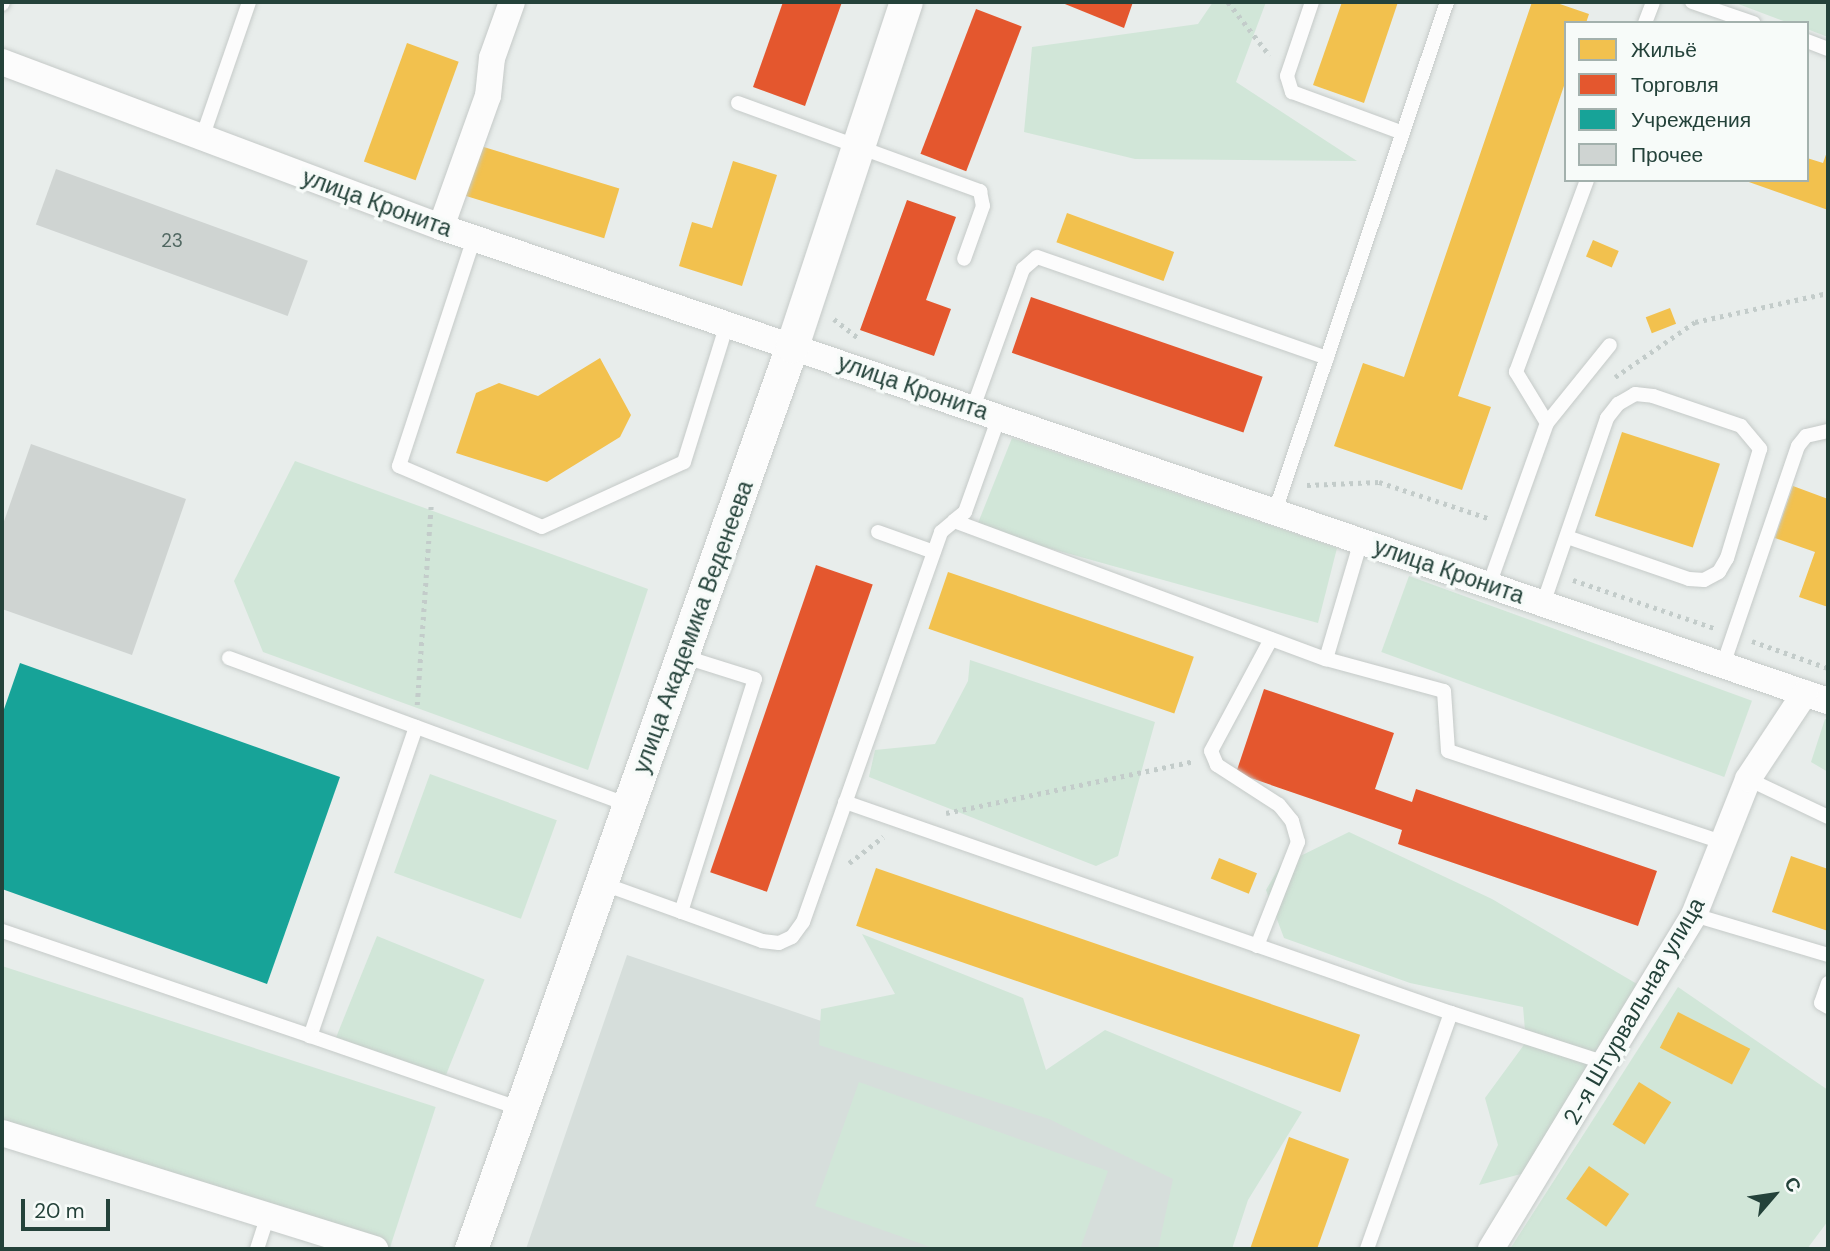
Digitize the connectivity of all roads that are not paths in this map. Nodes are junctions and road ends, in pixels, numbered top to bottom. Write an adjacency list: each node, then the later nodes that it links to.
1 (249, 2): 16 (lane)
2 (512, 2): 19 (street)
3 (906, 2): 17 (street, улица Академика Веденеева)
4 (1312, 2): 15 (lane)
5 (1447, 2): 15 (lane)
6 (1653, 2): 9 (lane)
7 (1692, 2): 8 (lane)
8 (1707, 4): 10 (lane)
9 (1646, 21)
10 (1748, 21)
11 (1809, 42): 12 (lane)
12 (1828, 48)
13 (2, 62): 16 (street, улица Кронита)
14 (738, 103): 17 (lane)
15 (1403, 133): 25 (lane)
16 (202, 138): 19 (street, улица Кронита)
17 (858, 146): 21 (lane); 24 (street, улица Академика Веденеева)
18 (1586, 182): 28 (lane)
19 (441, 227): 20 (street, улица Кронита)
20 (474, 238): 22 (street, улица Кронита); 22 (lane)
21 (964, 260)
22 (727, 324): 24 (street, улица Кронита)
23 (1610, 345): 28 (lane)
24 (792, 346): 26 (street, улица Кронита); 39 (street, улица Академика Веденеева)
25 (1326, 358): 26 (lane); 30 (lane)
26 (974, 408): 27 (street, улица Кронита)
27 (999, 417): 30 (street, улица Кронита); 31 (lane)
28 (1547, 423): 36 (lane)
29 (1828, 430): 42 (lane)
30 (1275, 512): 34 (street, улица Кронита)
31 (954, 521): 35 (lane); 38 (lane)
32 (878, 532): 35 (lane)
33 (1567, 537): 33 (lane); 37 (lane)
34 (1362, 541): 36 (street, улица Кронита); 41 (lane)
35 (934, 552): 46 (lane)
36 (1489, 585): 37 (street, улица Кронита)
37 (1543, 604): 42 (street, улица Кронита)
38 (1271, 639): 41 (lane); 54 (lane)
39 (682, 656): 47 (street, улица Академика Веденеева); 51 (lane)
40 (229, 658): 44 (lane)
41 (1326, 659): 49 (lane)
42 (1723, 665): 43 (street, улица Кронита)
43 (1816, 697): 45 (street, 2-я Штурвальная улица)
44 (416, 727): 47 (lane); 59 (lane)
45 (1748, 779): 48 (lane); 49 (street, 2-я Штурвальная улица)
46 (845, 802): 51 (lane); 54 (lane)
47 (629, 805): 50 (street, улица Академика Веденеева)
48 (1828, 817)
49 (1725, 843): 52 (street, 2-я Штурвальная улица)
50 (601, 883): 51 (lane); 61 (street, улица Академика Веденеева)
51 (681, 912)
52 (1694, 915): 55 (lane); 60 (street, 2-я Штурвальная улица)
53 (2, 931): 59 (lane)
54 (1257, 946): 58 (lane)
55 (1828, 955)
56 (1828, 983): 57 (lane)
57 (1828, 1007)
58 (1451, 1013): 60 (lane); 68 (lane)
59 (310, 1036): 61 (lane)
60 (1606, 1063): 69 (street, 2-я Штурвальная улица)
61 (521, 1109): 67 (street, улица Академика Веденеева)
62 (2, 1133): 63 (street)
63 (268, 1216): 64 (street); 65 (lane)
64 (331, 1243): 66 (street)
65 (257, 1249)
66 (376, 1249)
67 (471, 1249)
68 (1367, 1249)
69 (1491, 1249)

